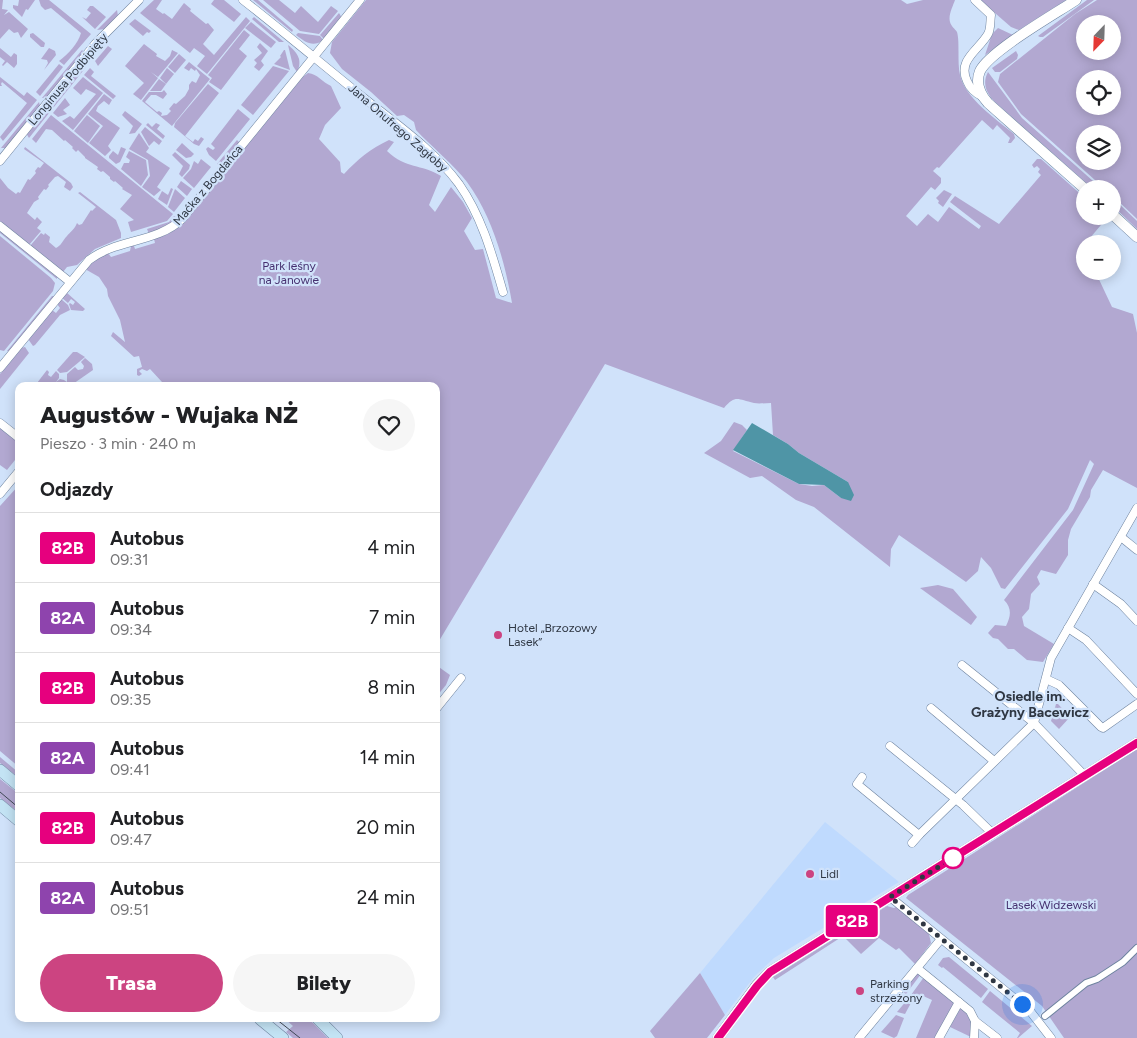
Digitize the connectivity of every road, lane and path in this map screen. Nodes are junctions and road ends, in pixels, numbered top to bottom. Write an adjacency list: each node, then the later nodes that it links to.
1 (139, 0): 8 (street, Longinusa Podbipięty)
2 (243, 0): 6 (street, Jana Onufrego Zagłoby)
3 (360, 0): 6 (street, Maćka z Bogdańca)
4 (975, 0): 7 (street)
5 (1076, 0): 7 (street)
6 (313, 57): 13 (street, Maćka z Bogdańca); 14 (street, Jana Onufrego Zagłoby)
7 (982, 97): 9 (street)
8 (0, 161)
9 (1076, 181)
10 (1121, 223): 12 (street)
11 (0, 226): 13 (street)
12 (1137, 238)
13 (70, 282): 15 (street, Maćka z Bogdańca)
14 (503, 292)
15 (0, 368)
16 (0, 423): 17 (street)
17 (15, 435)
18 (15, 476): 19 (street)
19 (0, 494)
20 (1137, 508): 21 (street)
21 (1121, 537): 22 (street); 23 (street)
22 (1137, 550)
23 (1094, 584): 24 (street); 25 (street)
24 (1137, 621)
25 (1068, 628): 28 (street); 29 (street)
26 (962, 664): 33 (street)
27 (461, 678): 30 (street)
28 (1046, 678): 31 (street); 33 (street)
29 (1137, 694)
30 (440, 704)
31 (1137, 704)
32 (931, 708): 36 (street)
33 (1034, 723): 36 (street); 38 (street)
34 (1137, 743): 38 (street)
35 (890, 746): 41 (street)
36 (994, 761): 41 (street)
37 (0, 770): 40 (main road)
38 (1085, 776): 44 (street)
39 (862, 777): 45 (street)
40 (15, 783)
41 (956, 800): 44 (street); 45 (street)
42 (0, 805): 43 (main road)
43 (15, 818)
44 (992, 833): 47 (street)
45 (919, 836): 46 (street)
46 (912, 843)
47 (890, 897): 48 (street); 58 (street)
48 (941, 939): 50 (street); 63 (street)
49 (1137, 948): 52 (street)
50 (917, 968): 51 (street); 59 (street)
51 (959, 1002): 53 (street); 60 (street)
52 (1045, 1016)
53 (975, 1021): 61 (street); 62 (street)
54 (264, 1022): 56 (main road)
55 (321, 1022): 57 (main road)
56 (283, 1038)
57 (337, 1038)
58 (718, 1038)
59 (859, 1038)
60 (939, 1038)
61 (974, 1038)
62 (996, 1038)
63 (1051, 1038)

